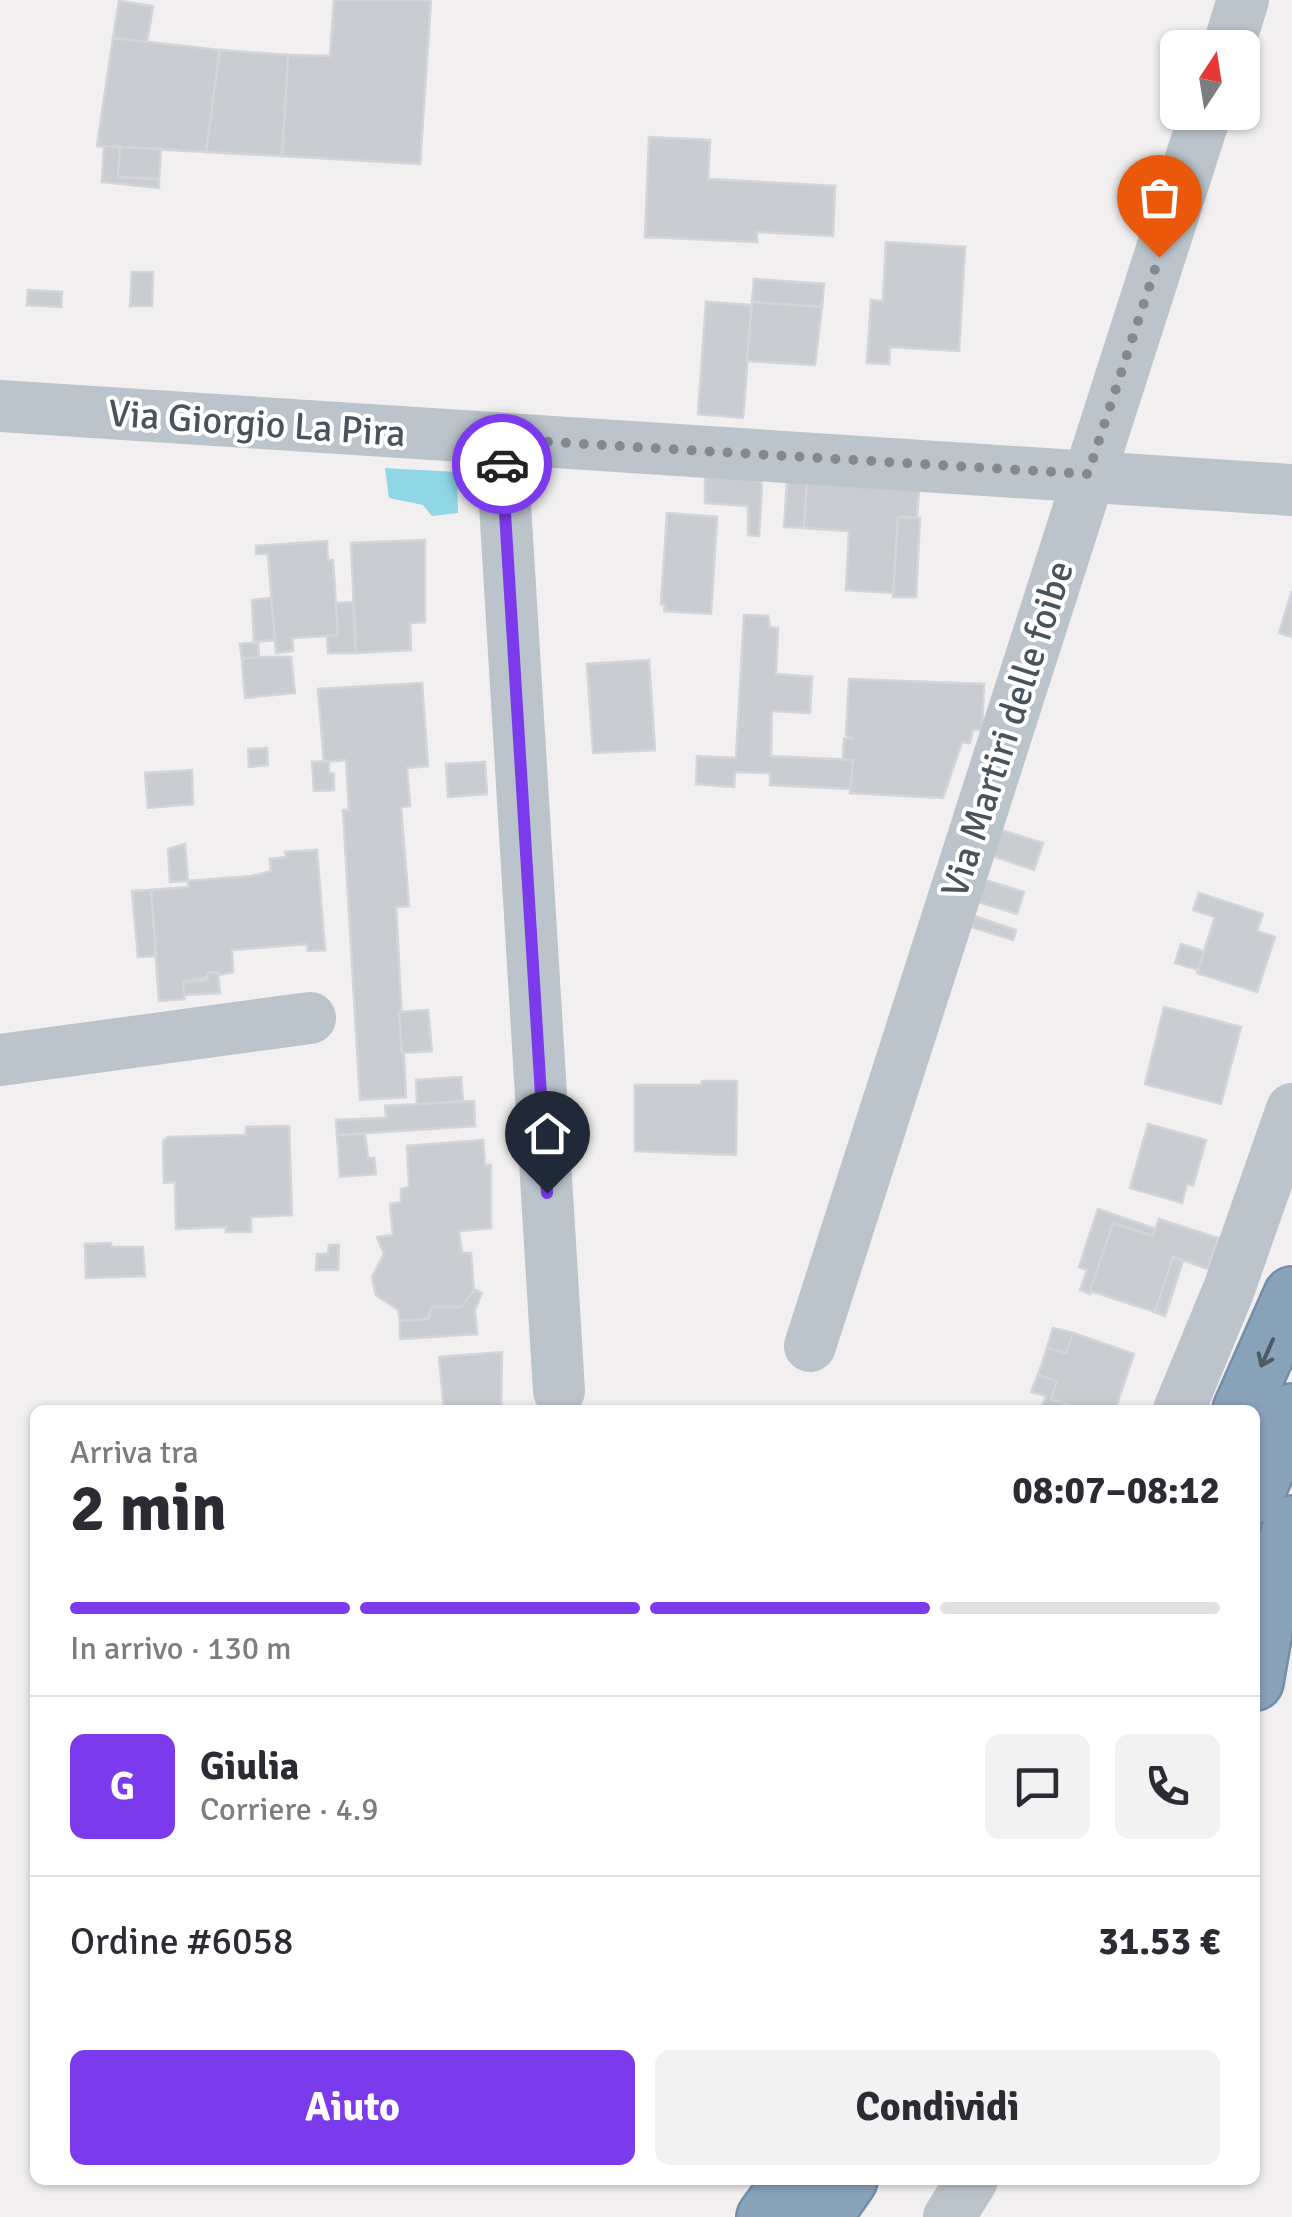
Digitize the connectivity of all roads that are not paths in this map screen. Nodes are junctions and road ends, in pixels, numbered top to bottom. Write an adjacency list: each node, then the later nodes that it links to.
1 (1243, 0): 2 (street)
2 (1234, 30)
3 (1200, 130): 6 (street, Via Martiri delle foibe)
4 (0, 406): 5 (street, Via Giorgio La Pira)
5 (501, 439): 6 (street, Via Giorgio La Pira); 13 (street)
6 (1088, 474): 7 (street, Via Giorgio La Pira); 12 (street, Via Martiri delle foibe)
7 (1292, 490)
8 (310, 1018): 9 (street)
9 (0, 1060)
10 (1292, 1109): 14 (street)
11 (1292, 1296): 15 (highway, one-way to 15)
12 (810, 1346)
13 (559, 1391)
14 (1181, 1405)
15 (1243, 1405)
16 (1292, 1412): 17 (highway)
17 (1260, 1484)
18 (1292, 1524): 20 (highway)
19 (1292, 1628): 21 (street)
20 (1260, 1653)
21 (1260, 1692)
22 (788, 2185): 25 (highway)
23 (845, 2185): 26 (highway)
24 (969, 2185): 27 (street)
25 (765, 2217)
26 (823, 2217)
27 (950, 2217)

